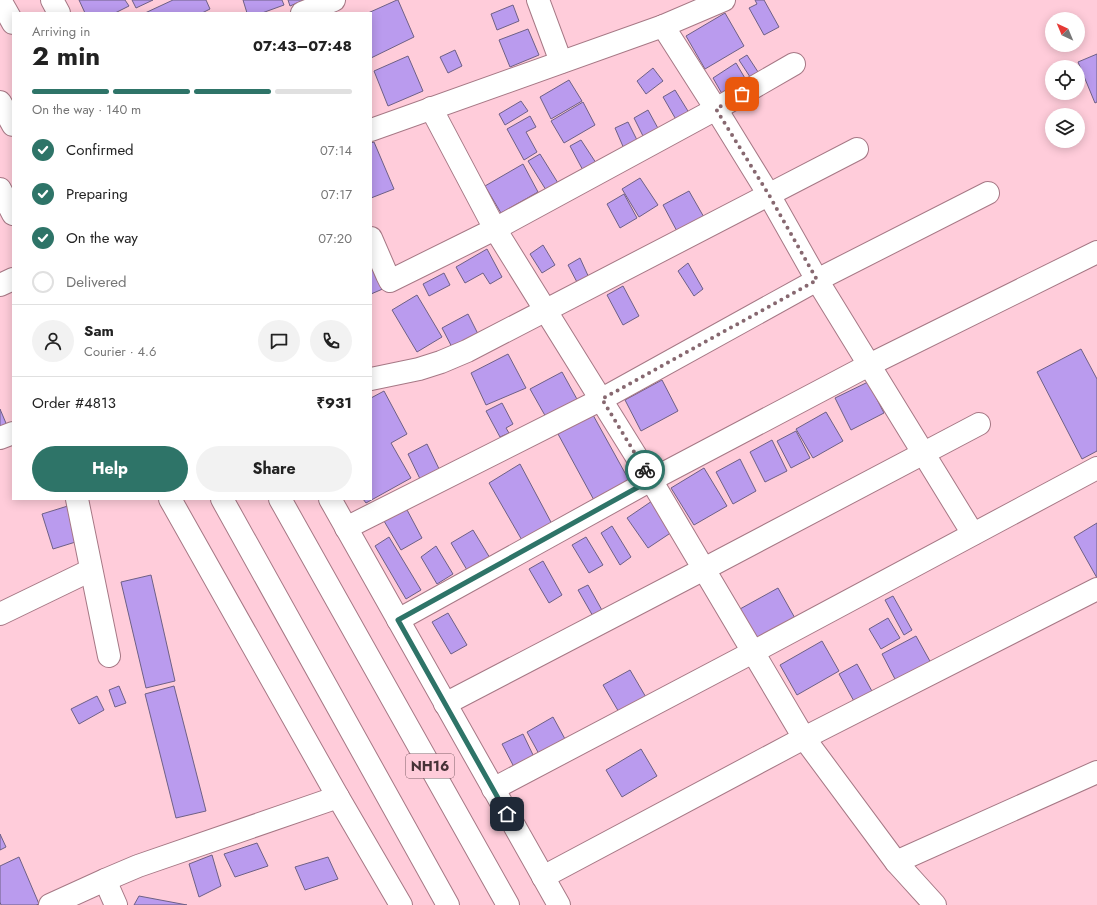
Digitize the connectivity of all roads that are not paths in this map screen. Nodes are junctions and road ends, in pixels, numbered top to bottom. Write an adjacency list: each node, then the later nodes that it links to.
1 (0, 0): 8 (main road)
2 (52, 0): 6 (main road)
3 (538, 0): 10 (main road)
4 (724, 0): 9 (main road)
5 (333, 5): 7 (main road)
6 (58, 12)
7 (306, 12)
8 (12, 21)
9 (663, 26): 10 (main road); 14 (main road)
10 (561, 62): 13 (main road)
11 (794, 64): 14 (main road)
12 (0, 102): 16 (main road)
13 (430, 108): 15 (main road); 22 (main road)
14 (716, 109): 20 (main road); 22 (main road)
15 (373, 122)
16 (12, 123)
17 (858, 149): 20 (main road)
18 (0, 189): 21 (main road)
19 (988, 193): 26 (main road)
20 (769, 195): 26 (main road); 28 (main road)
21 (12, 212)
22 (495, 229): 23 (main road); 28 (main road)
23 (372, 240)
24 (1097, 252): 29 (main road)
25 (12, 279): 27 (main road)
26 (817, 280): 29 (main road); 31 (main road)
27 (0, 284)
28 (546, 310): 30 (main road); 31 (main road)
29 (869, 365): 35 (main road); 37 (main road)
30 (372, 379)
31 (602, 399): 37 (main road); 43 (main road)
32 (979, 424): 35 (main road)
33 (12, 433): 34 (main road)
34 (0, 438)
35 (924, 453): 44 (main road); 45 (main road)
36 (1097, 468): 44 (main road)
37 (651, 480): 45 (main road); 49 (main road)
38 (77, 500): 46 (main road)
39 (171, 500): 56 (main road)
40 (223, 500): 63 (main road)
41 (281, 500): 64 (main road, NH16)
42 (331, 500): 43 (main road)
43 (346, 528): 49 (main road)
44 (973, 534): 50 (main road)
45 (704, 569): 50 (main road); 52 (main road)
46 (91, 570): 48 (main road); 51 (main road)
47 (1097, 589): 53 (main road)
48 (0, 614)
49 (398, 620): 52 (main road)
50 (753, 652): 53 (main road); 55 (main road)
51 (109, 656)
52 (445, 704): 55 (main road)
53 (804, 738): 57 (main road); 58 (main road)
54 (1097, 772): 57 (main road)
55 (493, 789): 58 (main road)
56 (338, 797): 59 (main road); 62 (main road)
57 (896, 862): 66 (main road)
58 (543, 877): 65 (main road)
59 (105, 880): 60 (main road); 61 (main road)
60 (50, 905)
61 (116, 905)
62 (401, 905)
63 (448, 905)
64 (508, 905)
65 (558, 905)
66 (935, 905)

